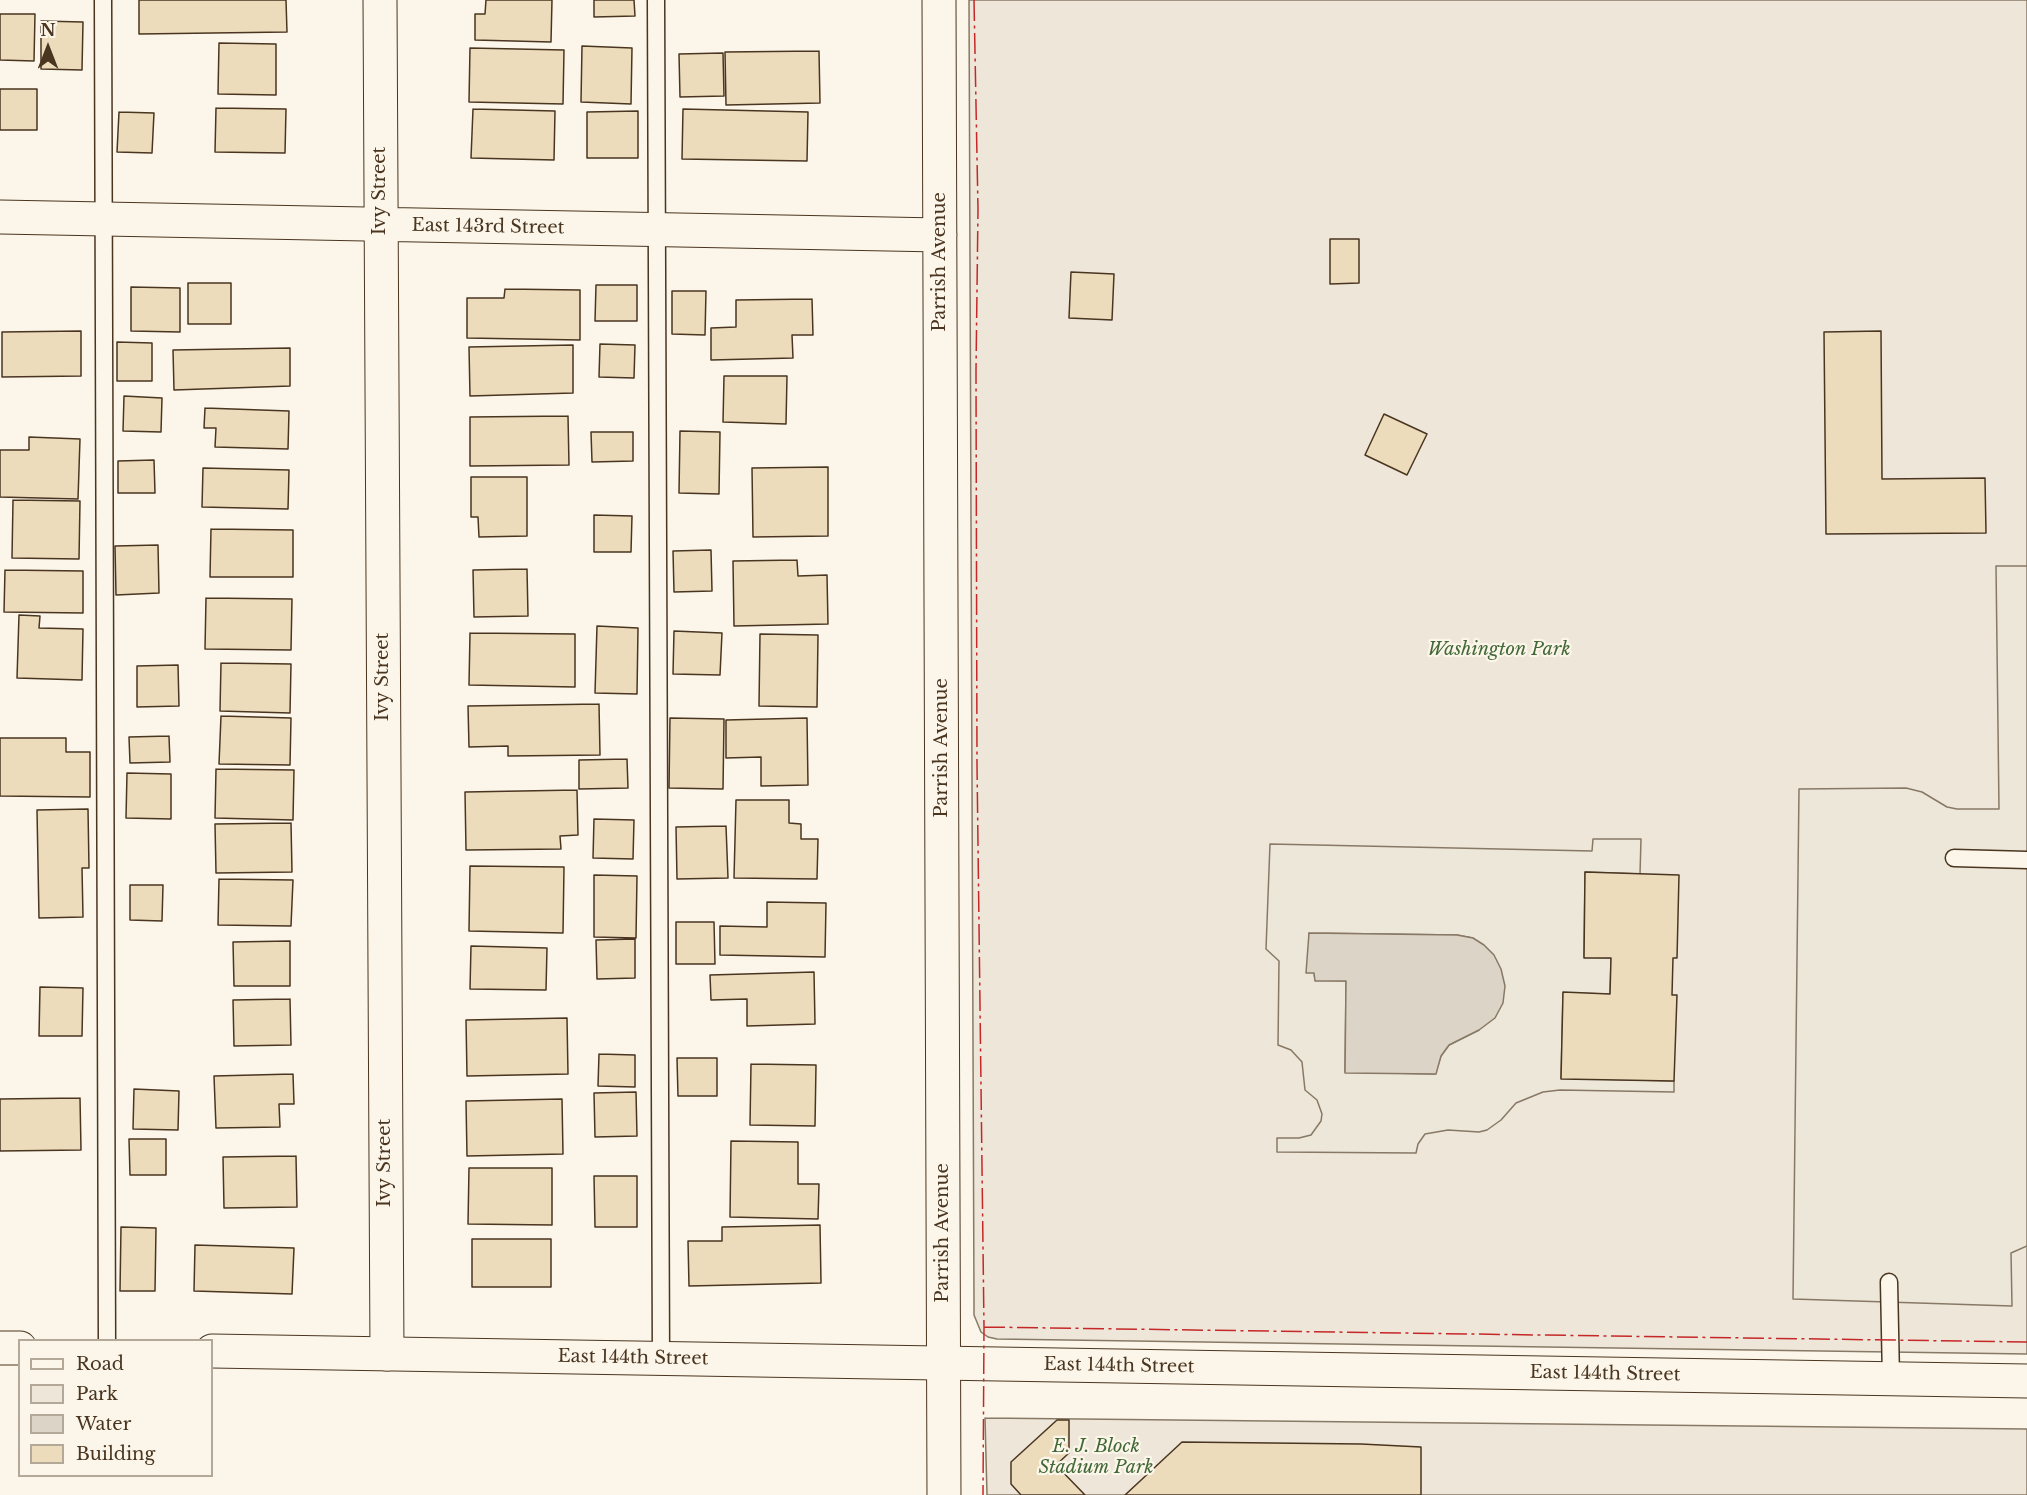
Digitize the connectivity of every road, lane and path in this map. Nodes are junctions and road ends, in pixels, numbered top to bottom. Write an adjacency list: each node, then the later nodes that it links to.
1 (103, 0): 6 (lane)
2 (380, 0): 7 (street, Ivy Street)
3 (656, 0): 8 (lane)
4 (939, 0): 9 (street, Parrish Avenue)
5 (0, 217): 6 (street, East 143rd Street)
6 (104, 219): 7 (street, East 143rd Street); 13 (lane)
7 (380, 225): 8 (street, East 143rd Street); 17 (street, Ivy Street)
8 (656, 230): 9 (street, East 143rd Street); 18 (lane)
9 (940, 235): 19 (street, Parrish Avenue)
10 (1954, 858): 11 (lane)
11 (2027, 860)
12 (1889, 1282): 20 (lane)
13 (107, 1339)
14 (0, 1348): 15 (street)
15 (18, 1348)
16 (213, 1351): 17 (street, East 144th Street)
17 (387, 1354): 18 (street, East 144th Street)
18 (661, 1359): 19 (street, East 144th Street)
19 (944, 1363): 20 (street, East 144th Street); 22 (street, Parrish Avenue)
20 (1892, 1379): 21 (street, East 144th Street)
21 (2027, 1381)
22 (944, 1495)

